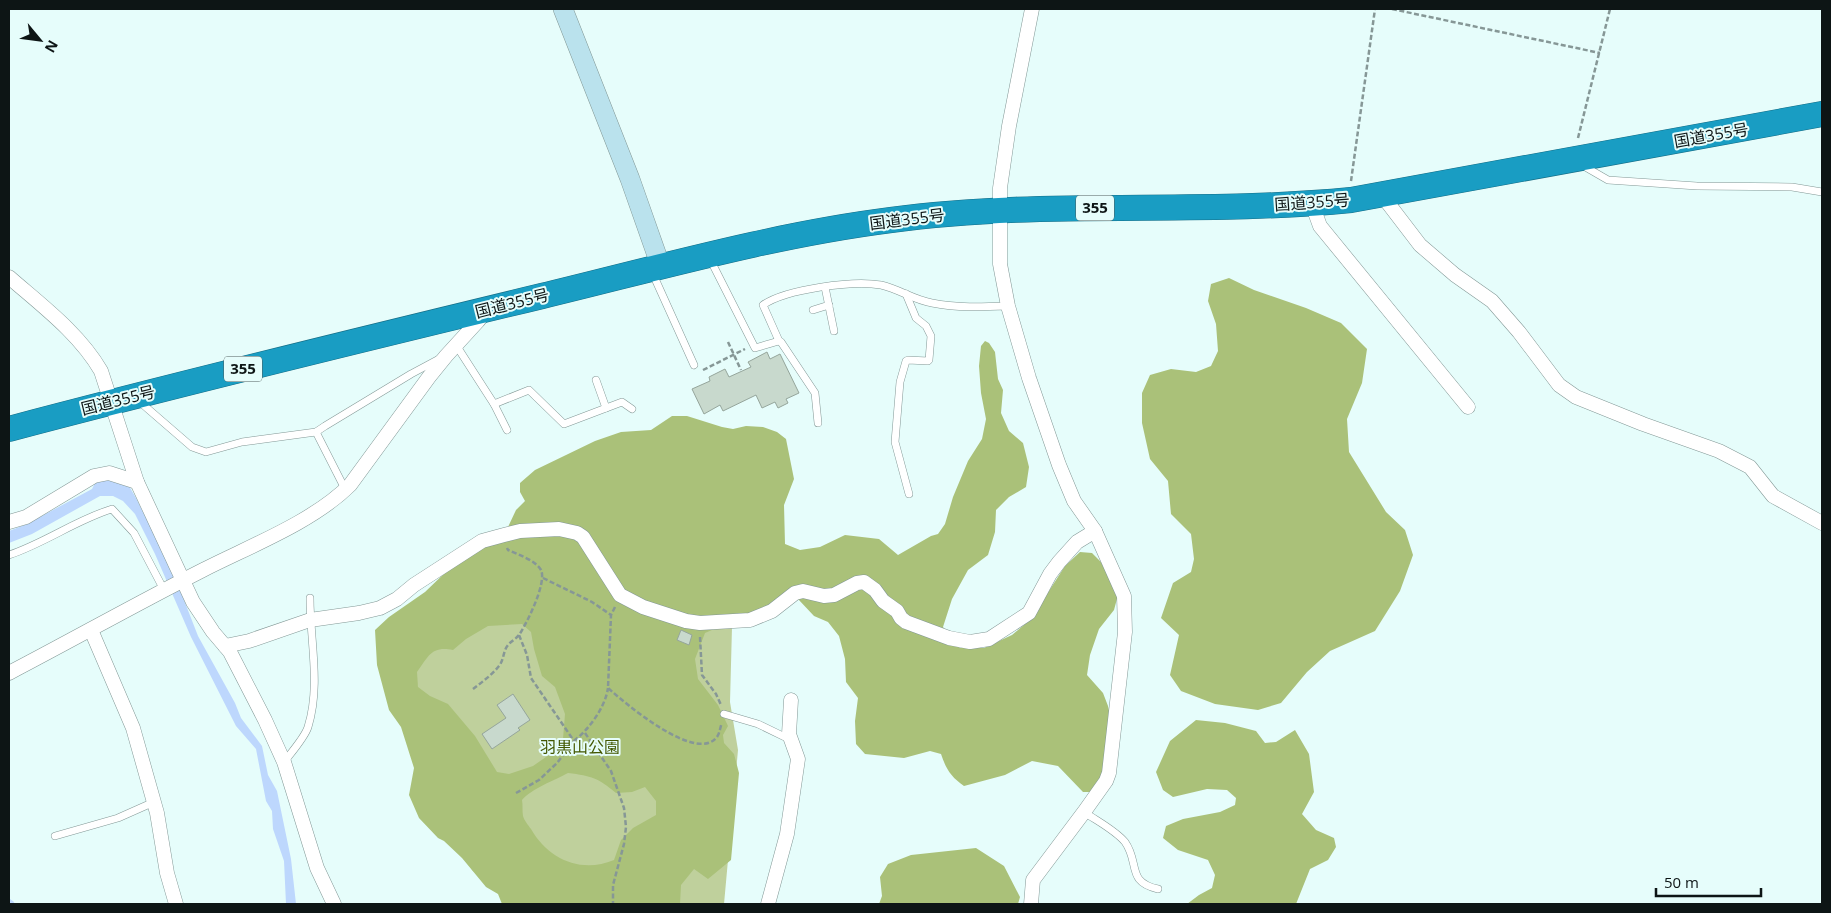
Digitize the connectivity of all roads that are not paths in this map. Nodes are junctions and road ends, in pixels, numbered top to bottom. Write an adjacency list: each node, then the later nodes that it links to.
1 (563, 9): 10 (street)
2 (1032, 9): 8 (street)
3 (1822, 114): 4 (highway, 国道355号 / 355)
4 (1573, 160): 5 (lane); 6 (highway, 国道355号 / 355)
5 (1822, 192)
6 (1381, 194): 7 (highway, 国道355号 / 355); 37 (street)
7 (1312, 204): 8 (highway, 国道355号 / 355); 26 (street)
8 (999, 210): 9 (highway, 国道355号 / 355); 15 (street)
9 (708, 256): 10 (highway, 国道355号 / 355); 19 (lane)
10 (656, 268): 16 (highway, 国道355号 / 355); 22 (lane)
11 (9, 277): 24 (street)
12 (826, 287): 13 (lane); 14 (lane); 19 (lane)
13 (906, 294): 15 (lane); 35 (lane)
14 (829, 305): 17 (lane); 18 (lane)
15 (1008, 306): 38 (street)
16 (482, 310): 20 (street); 24 (highway, 国道355号 / 355)
17 (813, 310)
18 (834, 331)
19 (778, 341): 29 (lane)
20 (456, 345): 21 (street); 25 (lane)
21 (446, 356): 32 (lane); 34 (street)
22 (694, 365)
23 (596, 380): 27 (lane)
24 (123, 399): 30 (highway, 国道355号 / 355); 32 (lane); 33 (street)
25 (494, 404): 27 (lane); 31 (lane)
26 (1468, 407)
27 (606, 408): 28 (lane)
28 (632, 408)
29 (818, 423)
30 (9, 429)
31 (507, 430)
32 (316, 432): 34 (lane)
33 (137, 482): 36 (street); 40 (street)
34 (346, 490): 40 (street)
35 (909, 494)
36 (9, 522)
37 (1822, 523)
38 (1095, 531): 42 (street); 51 (street)
39 (9, 555): 40 (lane)
40 (174, 585): 43 (street); 44 (street)
41 (310, 598): 42 (lane)
42 (310, 620): 44 (street); 49 (lane)
43 (91, 630): 45 (street); 50 (street)
44 (225, 646): 49 (street)
45 (9, 673)
46 (792, 700): 48 (street)
47 (724, 714): 48 (lane)
48 (791, 741): 56 (street)
49 (284, 762): 55 (street)
50 (154, 802): 52 (lane); 54 (street)
51 (1084, 812): 53 (lane); 57 (street)
52 (55, 836)
53 (1158, 889)
54 (176, 904)
55 (334, 904)
56 (768, 904)
57 (1031, 904)

